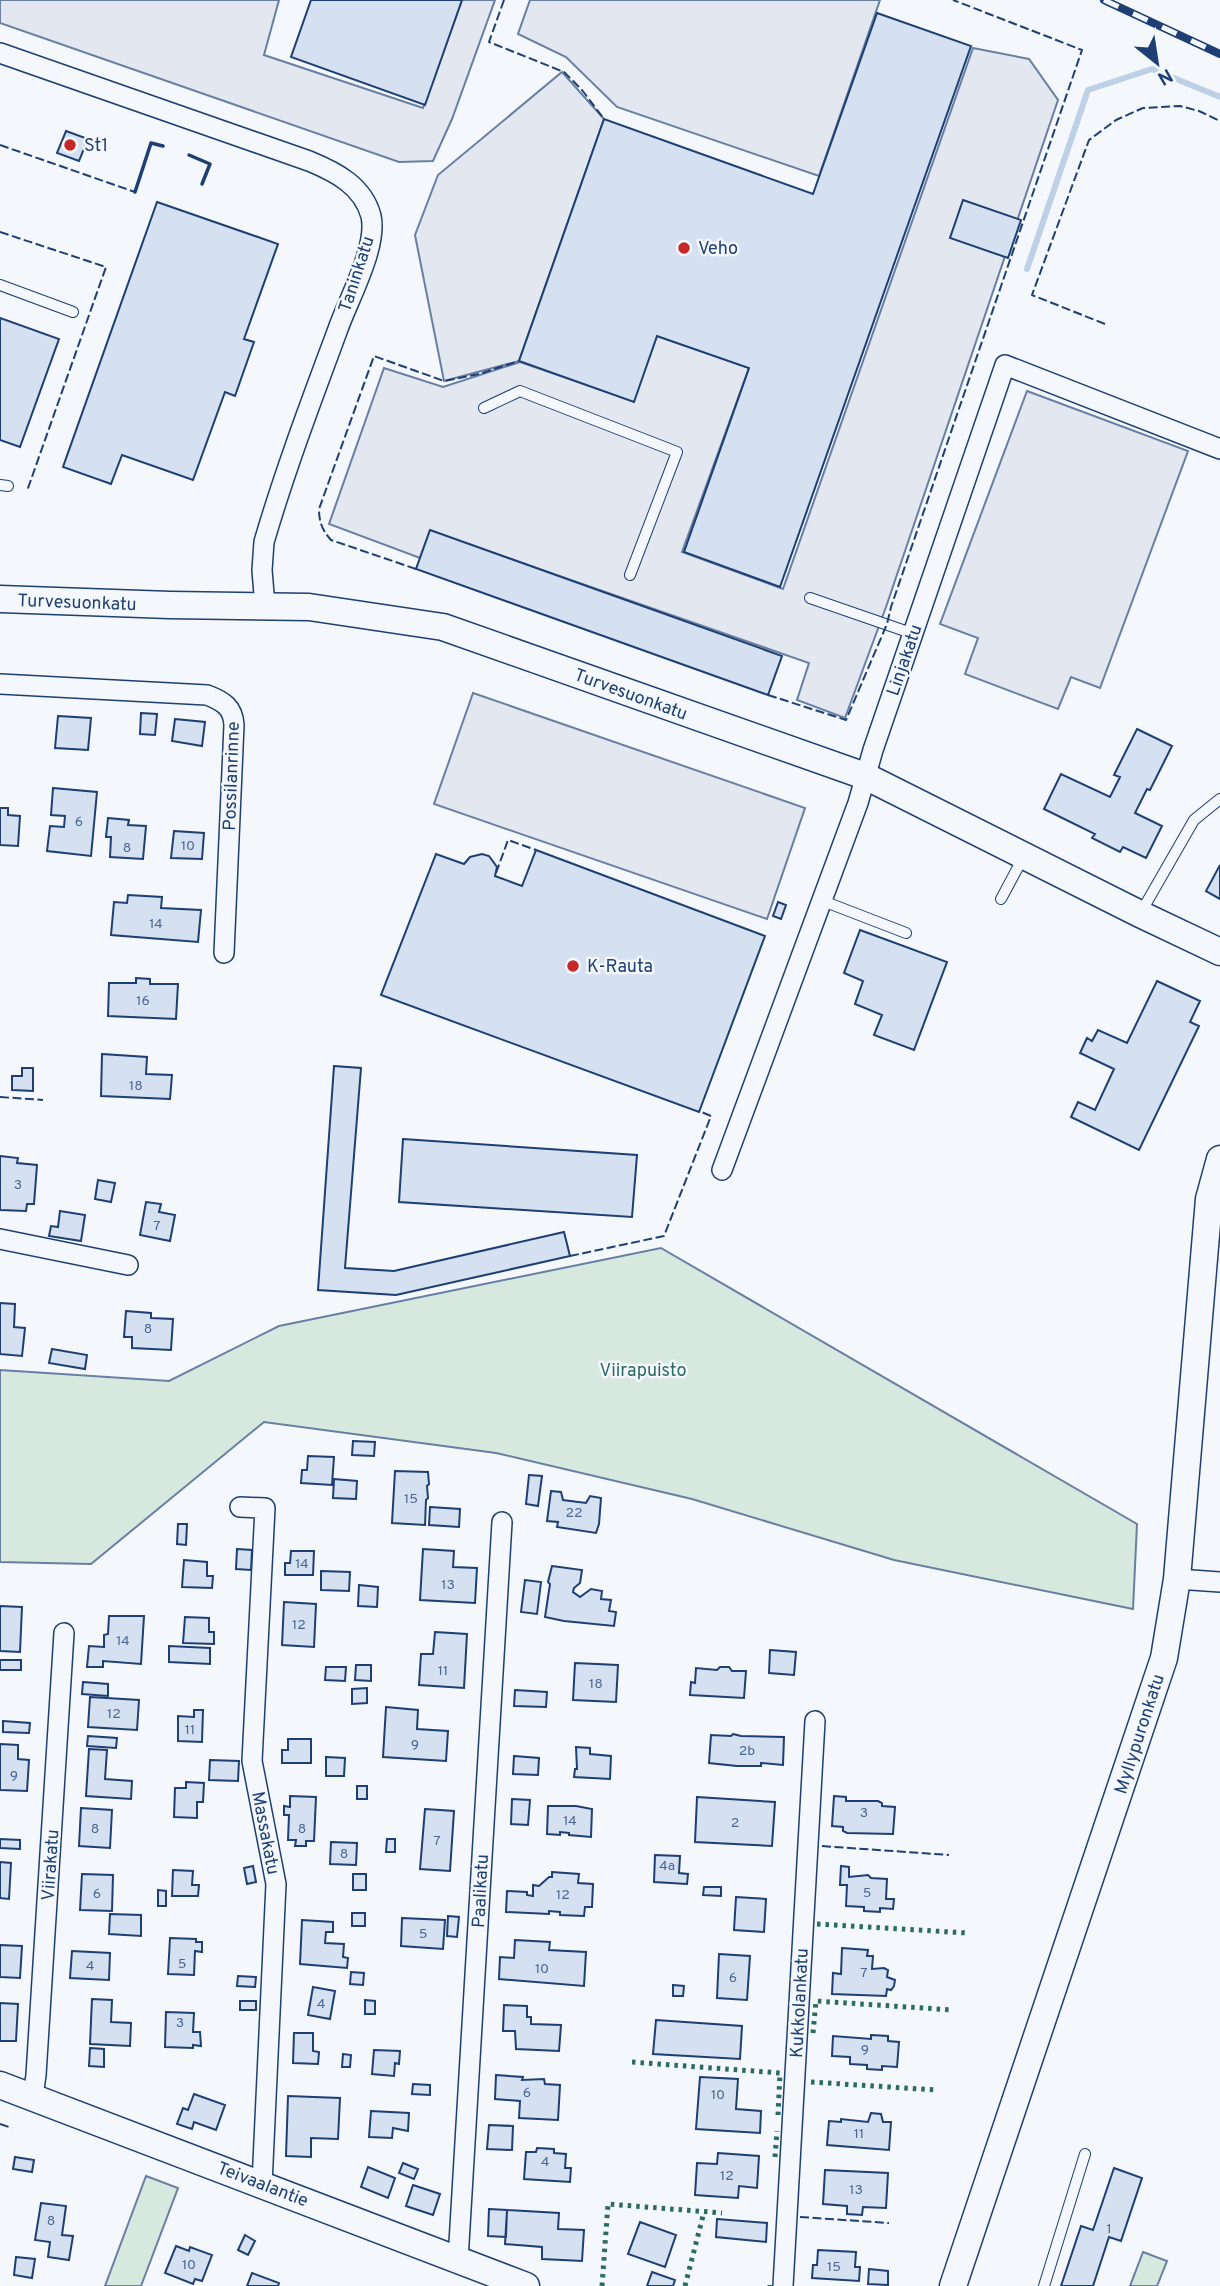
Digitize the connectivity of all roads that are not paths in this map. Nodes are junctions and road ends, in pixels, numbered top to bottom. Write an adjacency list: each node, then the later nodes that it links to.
1 (0, 53): 9 (street, Taninkatu)
2 (0, 285): 3 (lane)
3 (74, 312)
4 (484, 408): 6 (lane)
5 (1220, 449): 10 (street, Linjakatu)
6 (630, 575)
7 (0, 598): 9 (main road, Turvesuonkatu)
8 (810, 598): 10 (lane)
9 (265, 606): 12 (main road, Turvesuonkatu)
10 (914, 634): 12 (street, Linjakatu)
11 (0, 684): 20 (street, Possilanrinne)
12 (865, 776): 14 (main road, Turvesuonkatu); 16 (street, Linjakatu)
13 (1220, 799): 17 (lane)
14 (1024, 856): 15 (lane); 17 (main road, Turvesuonkatu)
15 (1001, 899)
16 (823, 901): 18 (lane); 22 (street, Linjakatu)
17 (1140, 914): 19 (main road, Turvesuonkatu)
18 (906, 933)
19 (1216, 948)
20 (224, 953)
21 (1220, 1159): 27 (main road, Myllypuronkatu)
22 (722, 1170)
23 (0, 1239): 24 (street)
24 (128, 1265)
25 (240, 1507): 34 (street, Massakatu)
26 (502, 1522): 35 (street, Paalikatu)
27 (1177, 1579): 28 (street); 38 (main road, Myllypuronkatu)
28 (1220, 1581)
29 (64, 1633): 32 (street, Viirakatu)
30 (815, 1721): 37 (street, Kukkolankatu)
31 (0, 2085): 32 (main road, Teivaalantie)
32 (33, 2096): 34 (main road, Teivaalantie)
33 (1084, 2154): 39 (lane)
34 (262, 2184): 35 (main road, Teivaalantie)
35 (458, 2260): 36 (main road, Teivaalantie)
36 (526, 2286)
37 (783, 2286)
38 (953, 2286)
39 (1044, 2286)

